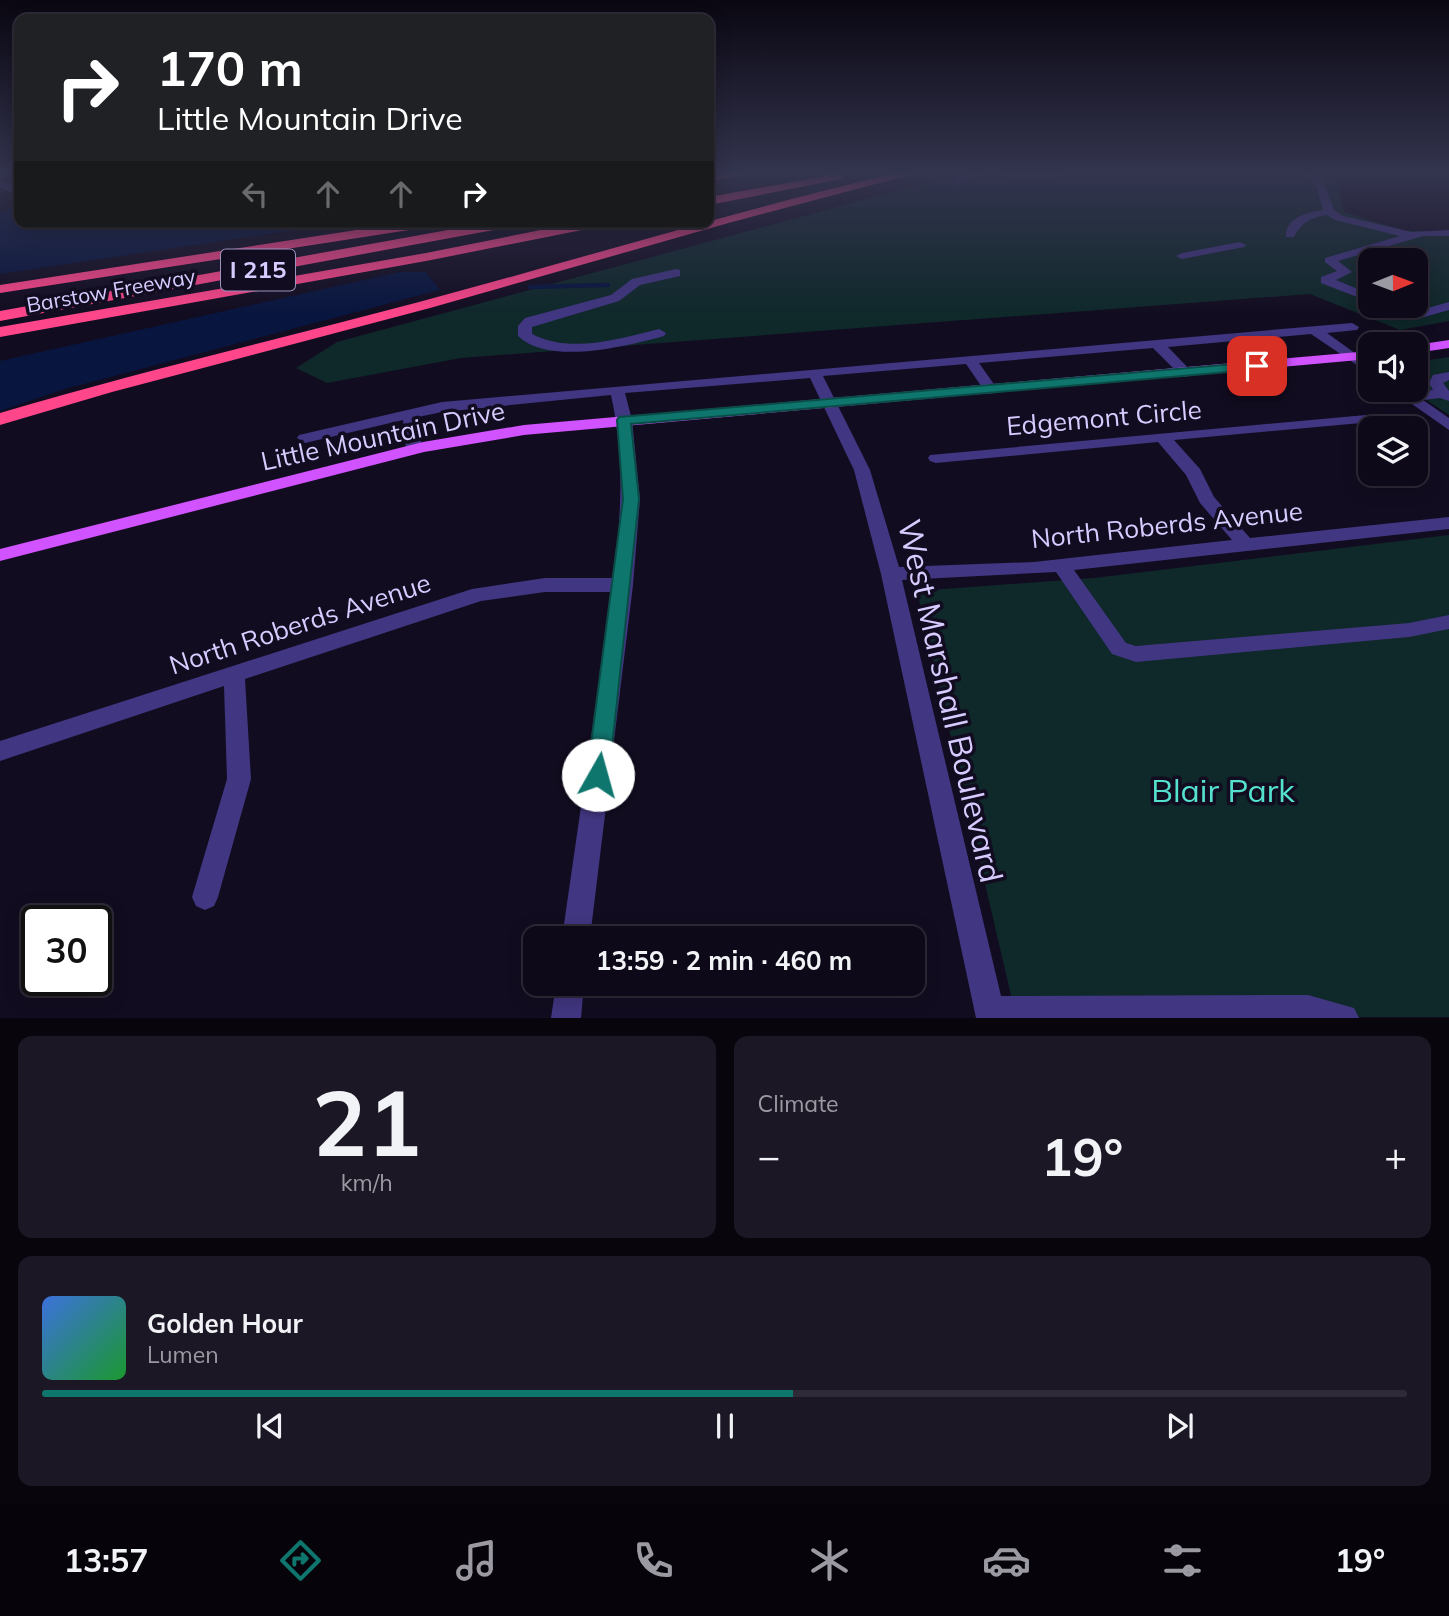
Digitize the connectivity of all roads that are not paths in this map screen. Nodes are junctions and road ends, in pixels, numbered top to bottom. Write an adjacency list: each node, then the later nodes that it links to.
1 (1300, 221): 9 (street)
2 (1349, 221): 10 (street)
3 (396, 228): 17 (highway)
4 (399, 228): 19 (highway)
5 (482, 228): 22 (highway, Barstow Freeway / I 215)
6 (572, 228): 15 (highway, Barstow Freeway / I 215)
7 (695, 228): 45 (highway)
8 (1449, 233): 10 (street)
9 (1290, 235)
10 (1414, 236): 12 (street)
11 (1240, 245): 14 (street)
12 (1372, 248)
13 (1358, 252): 18 (street)
14 (1182, 256)
15 (426, 257): 25 (highway, Barstow Freeway / I 215); 28 (highway)
16 (677, 273): 26 (street)
17 (0, 289)
18 (1358, 293)
19 (0, 300)
20 (1449, 306): 21 (street)
21 (1428, 312)
22 (0, 316)
23 (1352, 327): 24 (street)
24 (1315, 331): 29 (street); 32 (street)
25 (0, 332)
26 (659, 333)
27 (1449, 344): 30 (main road)
28 (0, 345)
29 (1158, 345): 33 (street); 35 (street)
30 (1428, 347)
31 (1358, 357): 32 (main road, Little Mountain Drive)
32 (1353, 358): 34 (street); 35 (main road, Little Mountain Drive)
33 (970, 360): 36 (street); 39 (street)
34 (1358, 362)
35 (1186, 373): 39 (main road, Little Mountain Drive)
36 (815, 374): 38 (street); 42 (street, West Marshall Boulevard)
37 (1449, 376): 40 (street)
38 (617, 390): 43 (street); 46 (street)
39 (991, 390): 42 (main road, Little Mountain Drive)
40 (1445, 395)
41 (1417, 402): 47 (street)
42 (831, 405): 46 (main road, Little Mountain Drive); 56 (street, West Marshall Boulevard)
43 (410, 413): 48 (street); 50 (street)
44 (1358, 418): 49 (street, Edgemont Circle)
45 (0, 419)
46 (624, 420): 50 (main road, Little Mountain Drive); 57 (street)
47 (1449, 425)
48 (305, 438)
49 (1163, 438): 51 (street, Edgemont Circle); 53 (street)
50 (414, 449): 54 (main road, Little Mountain Drive)
51 (936, 458)
52 (1449, 523): 53 (street, North Roberds Avenue)
53 (1246, 545): 55 (street, North Roberds Avenue)
54 (0, 555)
55 (1061, 565): 56 (street, North Roberds Avenue); 58 (street)
56 (891, 574): 64 (street, West Marshall Boulevard)
57 (623, 585): 59 (street, North Roberds Avenue); 62 (street)
58 (1449, 622)
59 (234, 676): 60 (street, North Roberds Avenue); 61 (street)
60 (0, 751)
61 (205, 897)
62 (578, 926)
63 (569, 996): 65 (street)
64 (990, 1014): 66 (street)
65 (566, 1017)
66 (1343, 1017)

